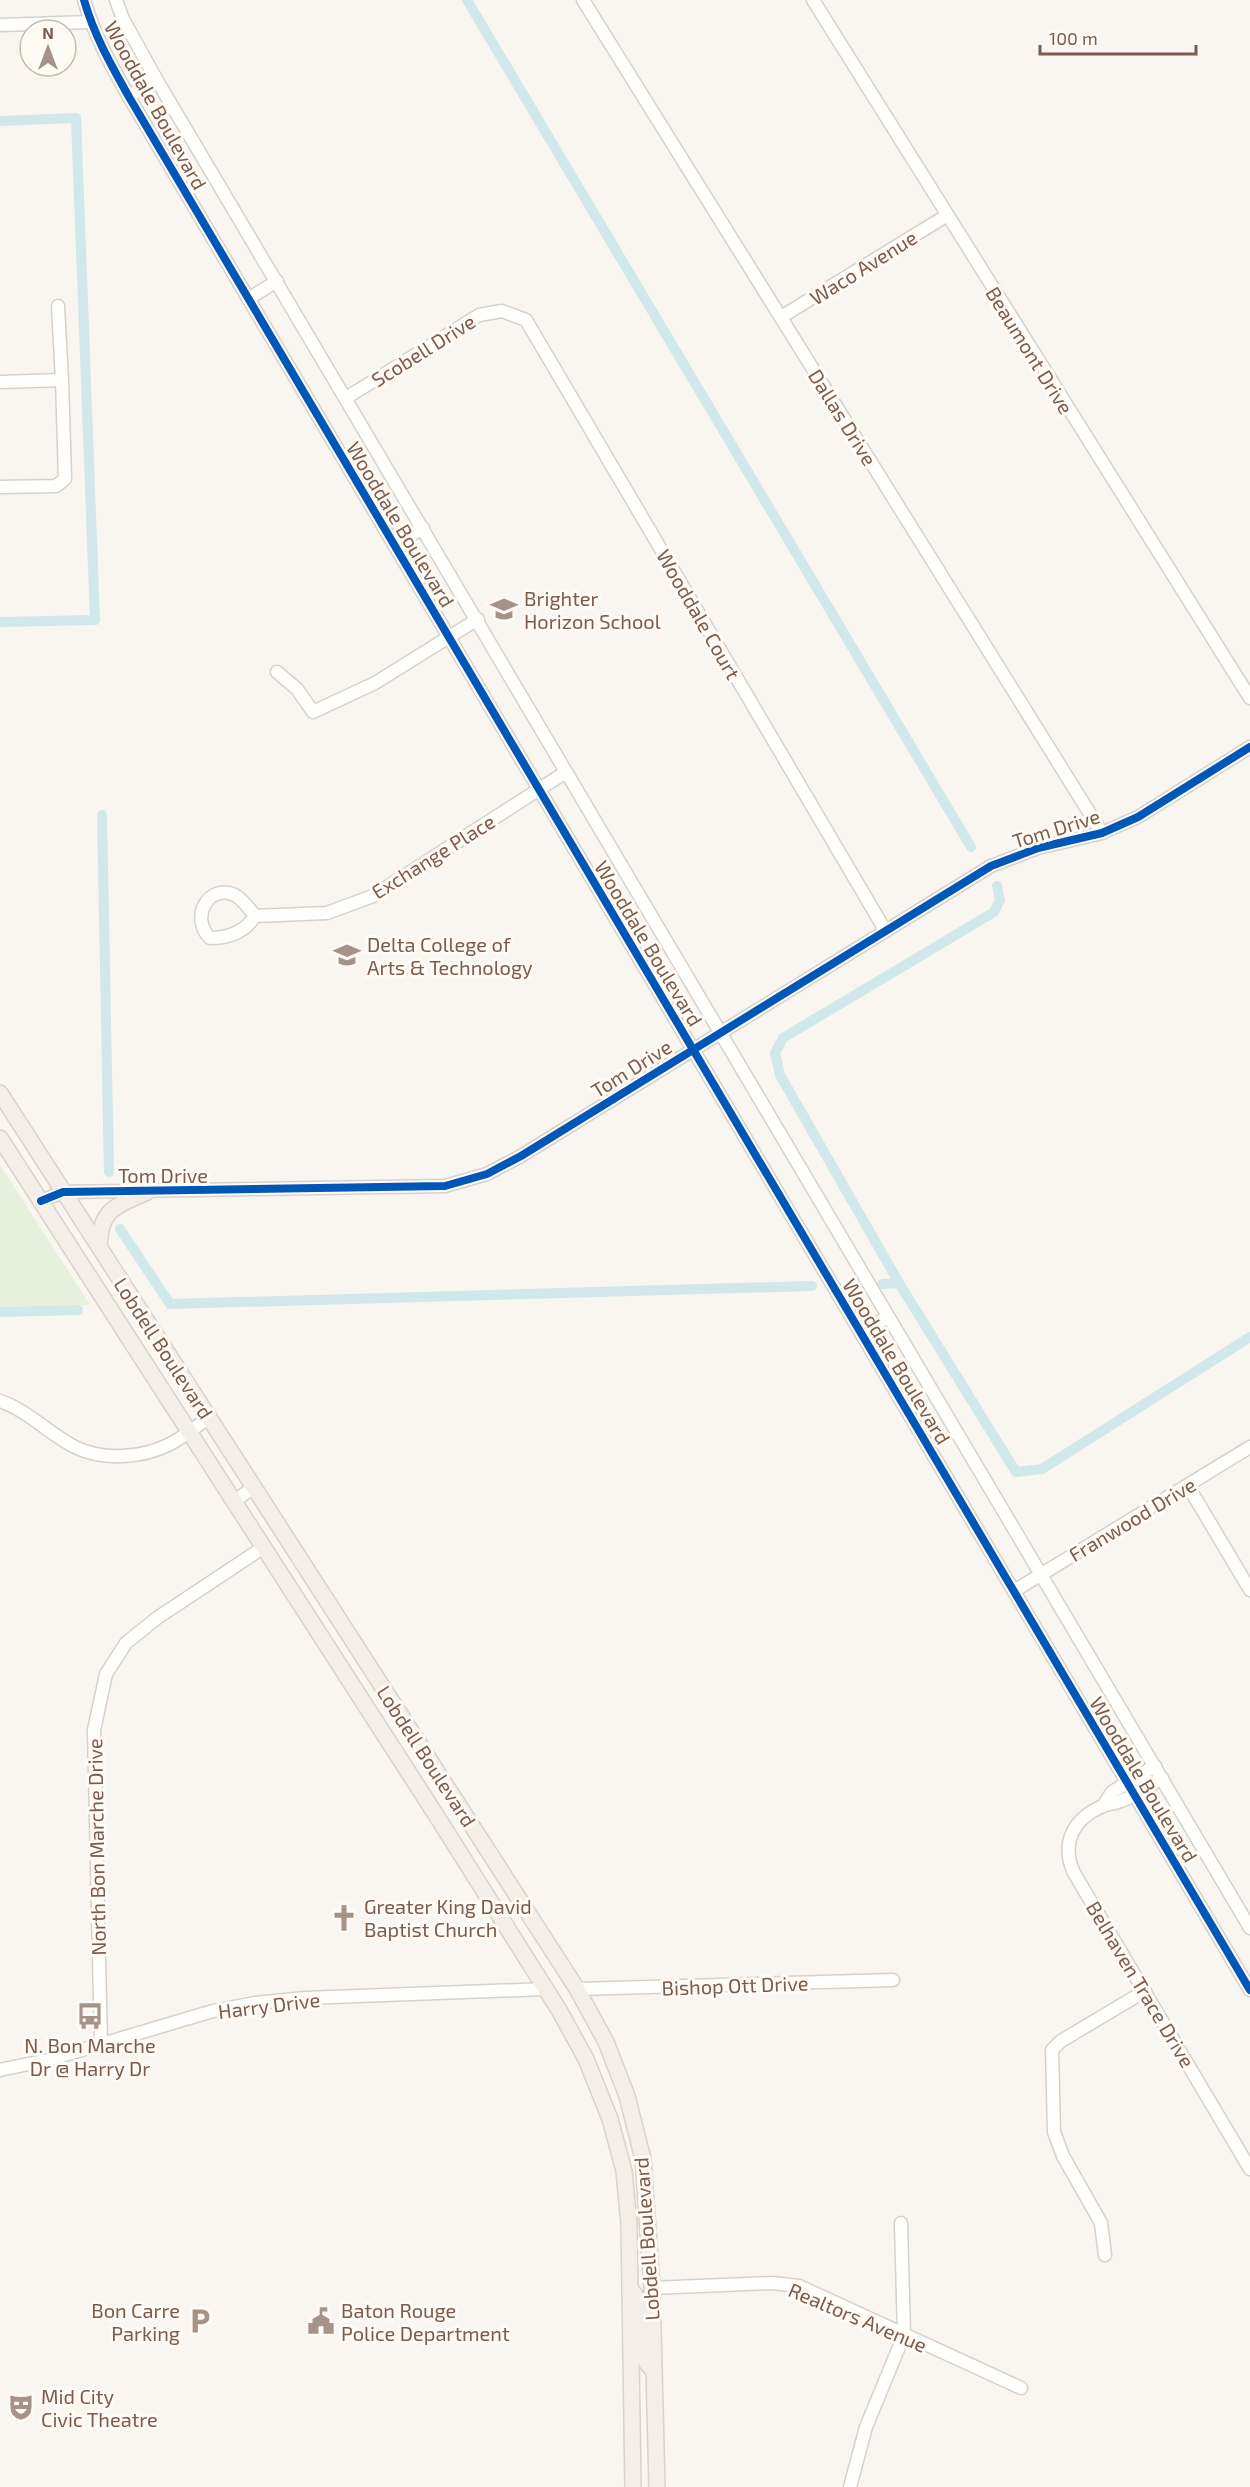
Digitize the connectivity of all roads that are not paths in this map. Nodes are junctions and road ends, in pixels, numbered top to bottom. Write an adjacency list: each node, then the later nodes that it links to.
1 (84, 0): 5 (street, Wooddale Boulevard)
2 (116, 0): 7 (street, Wooddale Boulevard)
3 (583, 0): 14 (street, Dallas Drive)
4 (813, 0): 9 (street, Beaumont Drive)
5 (90, 22): 6 (street); 8 (street, Wooddale Boulevard)
6 (0, 26)
7 (155, 77): 8 (street); 10 (street, Wooddale Boulevard)
8 (129, 97): 11 (street, Wooddale Boulevard)
9 (946, 216): 14 (street, Waco Avenue); 24 (street, Beaumont Drive)
10 (277, 281): 11 (street); 17 (street, Wooddale Boulevard)
11 (248, 298): 20 (street, Wooddale Boulevard)
12 (58, 306): 15 (street)
13 (502, 311): 17 (street, Scobell Drive); 30 (street, Wooddale Court)
14 (781, 317): 28 (street, Dallas Drive)
15 (62, 380): 16 (street); 18 (street)
16 (0, 382)
17 (346, 398): 19 (street, Wooddale Boulevard)
18 (0, 487)
19 (423, 528): 20 (street); 21 (street, Wooddale Boulevard)
20 (394, 545): 22 (street, Wooddale Boulevard)
21 (477, 619): 22 (street); 26 (street, Wooddale Boulevard)
22 (449, 638): 23 (street); 27 (street, Wooddale Boulevard)
23 (278, 672)
24 (1250, 698)
25 (1250, 747): 28 (street, Tom Drive)
26 (566, 772): 27 (street, Exchange Place); 31 (street, Wooddale Boulevard)
27 (538, 790): 29 (street, Exchange Place); 32 (street, Wooddale Boulevard)
28 (1102, 833): 30 (street, Tom Drive)
29 (255, 916): 29 (street)
30 (885, 930): 31 (street, Tom Drive)
31 (719, 1033): 32 (street, Tom Drive); 39 (street, Wooddale Boulevard)
32 (693, 1049): 36 (street, Tom Drive); 40 (street, Wooddale Boulevard)
33 (0, 1093): 35 (main road, Lobdell Boulevard)
34 (0, 1138): 37 (main road, Lobdell Boulevard)
35 (63, 1192): 36 (street, Tom Drive); 37 (street, Tom Drive); 38 (main road, Lobdell Boulevard)
36 (147, 1192): 38 (main road)
37 (41, 1201): 43 (main road, Lobdell Boulevard)
38 (99, 1246): 42 (main road, Lobdell Boulevard)
39 (888, 1317): 40 (street); 49 (street, Wooddale Boulevard)
40 (861, 1332): 51 (street, Wooddale Boulevard)
41 (0, 1401): 43 (street)
42 (209, 1418): 43 (street); 46 (main road, Lobdell Boulevard)
43 (190, 1431): 47 (main road, Lobdell Boulevard)
44 (1250, 1447): 45 (street, Franwood Drive)
45 (1188, 1486): 49 (street, Franwood Drive); 50 (street)
46 (254, 1488): 47 (street); 53 (main road, Lobdell Boulevard)
47 (234, 1501): 48 (main road, Lobdell Boulevard)
48 (264, 1547): 56 (main road, Lobdell Boulevard); 65 (street, North Bon Marche Drive)
49 (1041, 1574): 51 (street, Franwood Drive); 52 (street, Wooddale Boulevard)
50 (1250, 1590)
51 (1014, 1591): 55 (street, Wooddale Boulevard)
52 (1155, 1766): 54 (street, Wooddale Boulevard); 55 (street)
53 (439, 1776): 56 (main road); 62 (main road, Lobdell Boulevard)
54 (1162, 1778): 57 (street); 59 (street, Wooddale Boulevard)
55 (1127, 1782): 57 (street, Wooddale Boulevard); 58 (street)
56 (419, 1790): 61 (main road, Lobdell Boulevard)
57 (1134, 1794): 58 (street); 63 (street, Wooddale Boulevard)
58 (1103, 1806): 64 (street, Belhaven Trace Drive)
59 (1250, 1928)
60 (893, 1980): 62 (street, Bishop Ott Drive)
61 (546, 1989): 62 (main road); 65 (street, Harry Drive); 70 (main road, Lobdell Boulevard)
62 (577, 1989): 71 (main road, Lobdell Boulevard)
63 (1250, 1990)
64 (1145, 1992): 67 (street, Belhaven Trace Drive); 69 (street)
65 (101, 2045): 66 (street, Harry Drive)
66 (0, 2070)
67 (1250, 2169)
68 (901, 2223): 72 (street)
69 (1105, 2255)
70 (629, 2288): 71 (main road); 73 (main road); 75 (main road, Lobdell Boulevard)
71 (652, 2288): 72 (street, Realtors Avenue); 73 (main road, Lobdell Boulevard)
72 (904, 2335): 74 (street, Realtors Avenue); 77 (street)
73 (654, 2370): 76 (main road, Lobdell Boulevard)
74 (1021, 2388)
75 (633, 2487)
76 (657, 2487)
77 (850, 2487)

